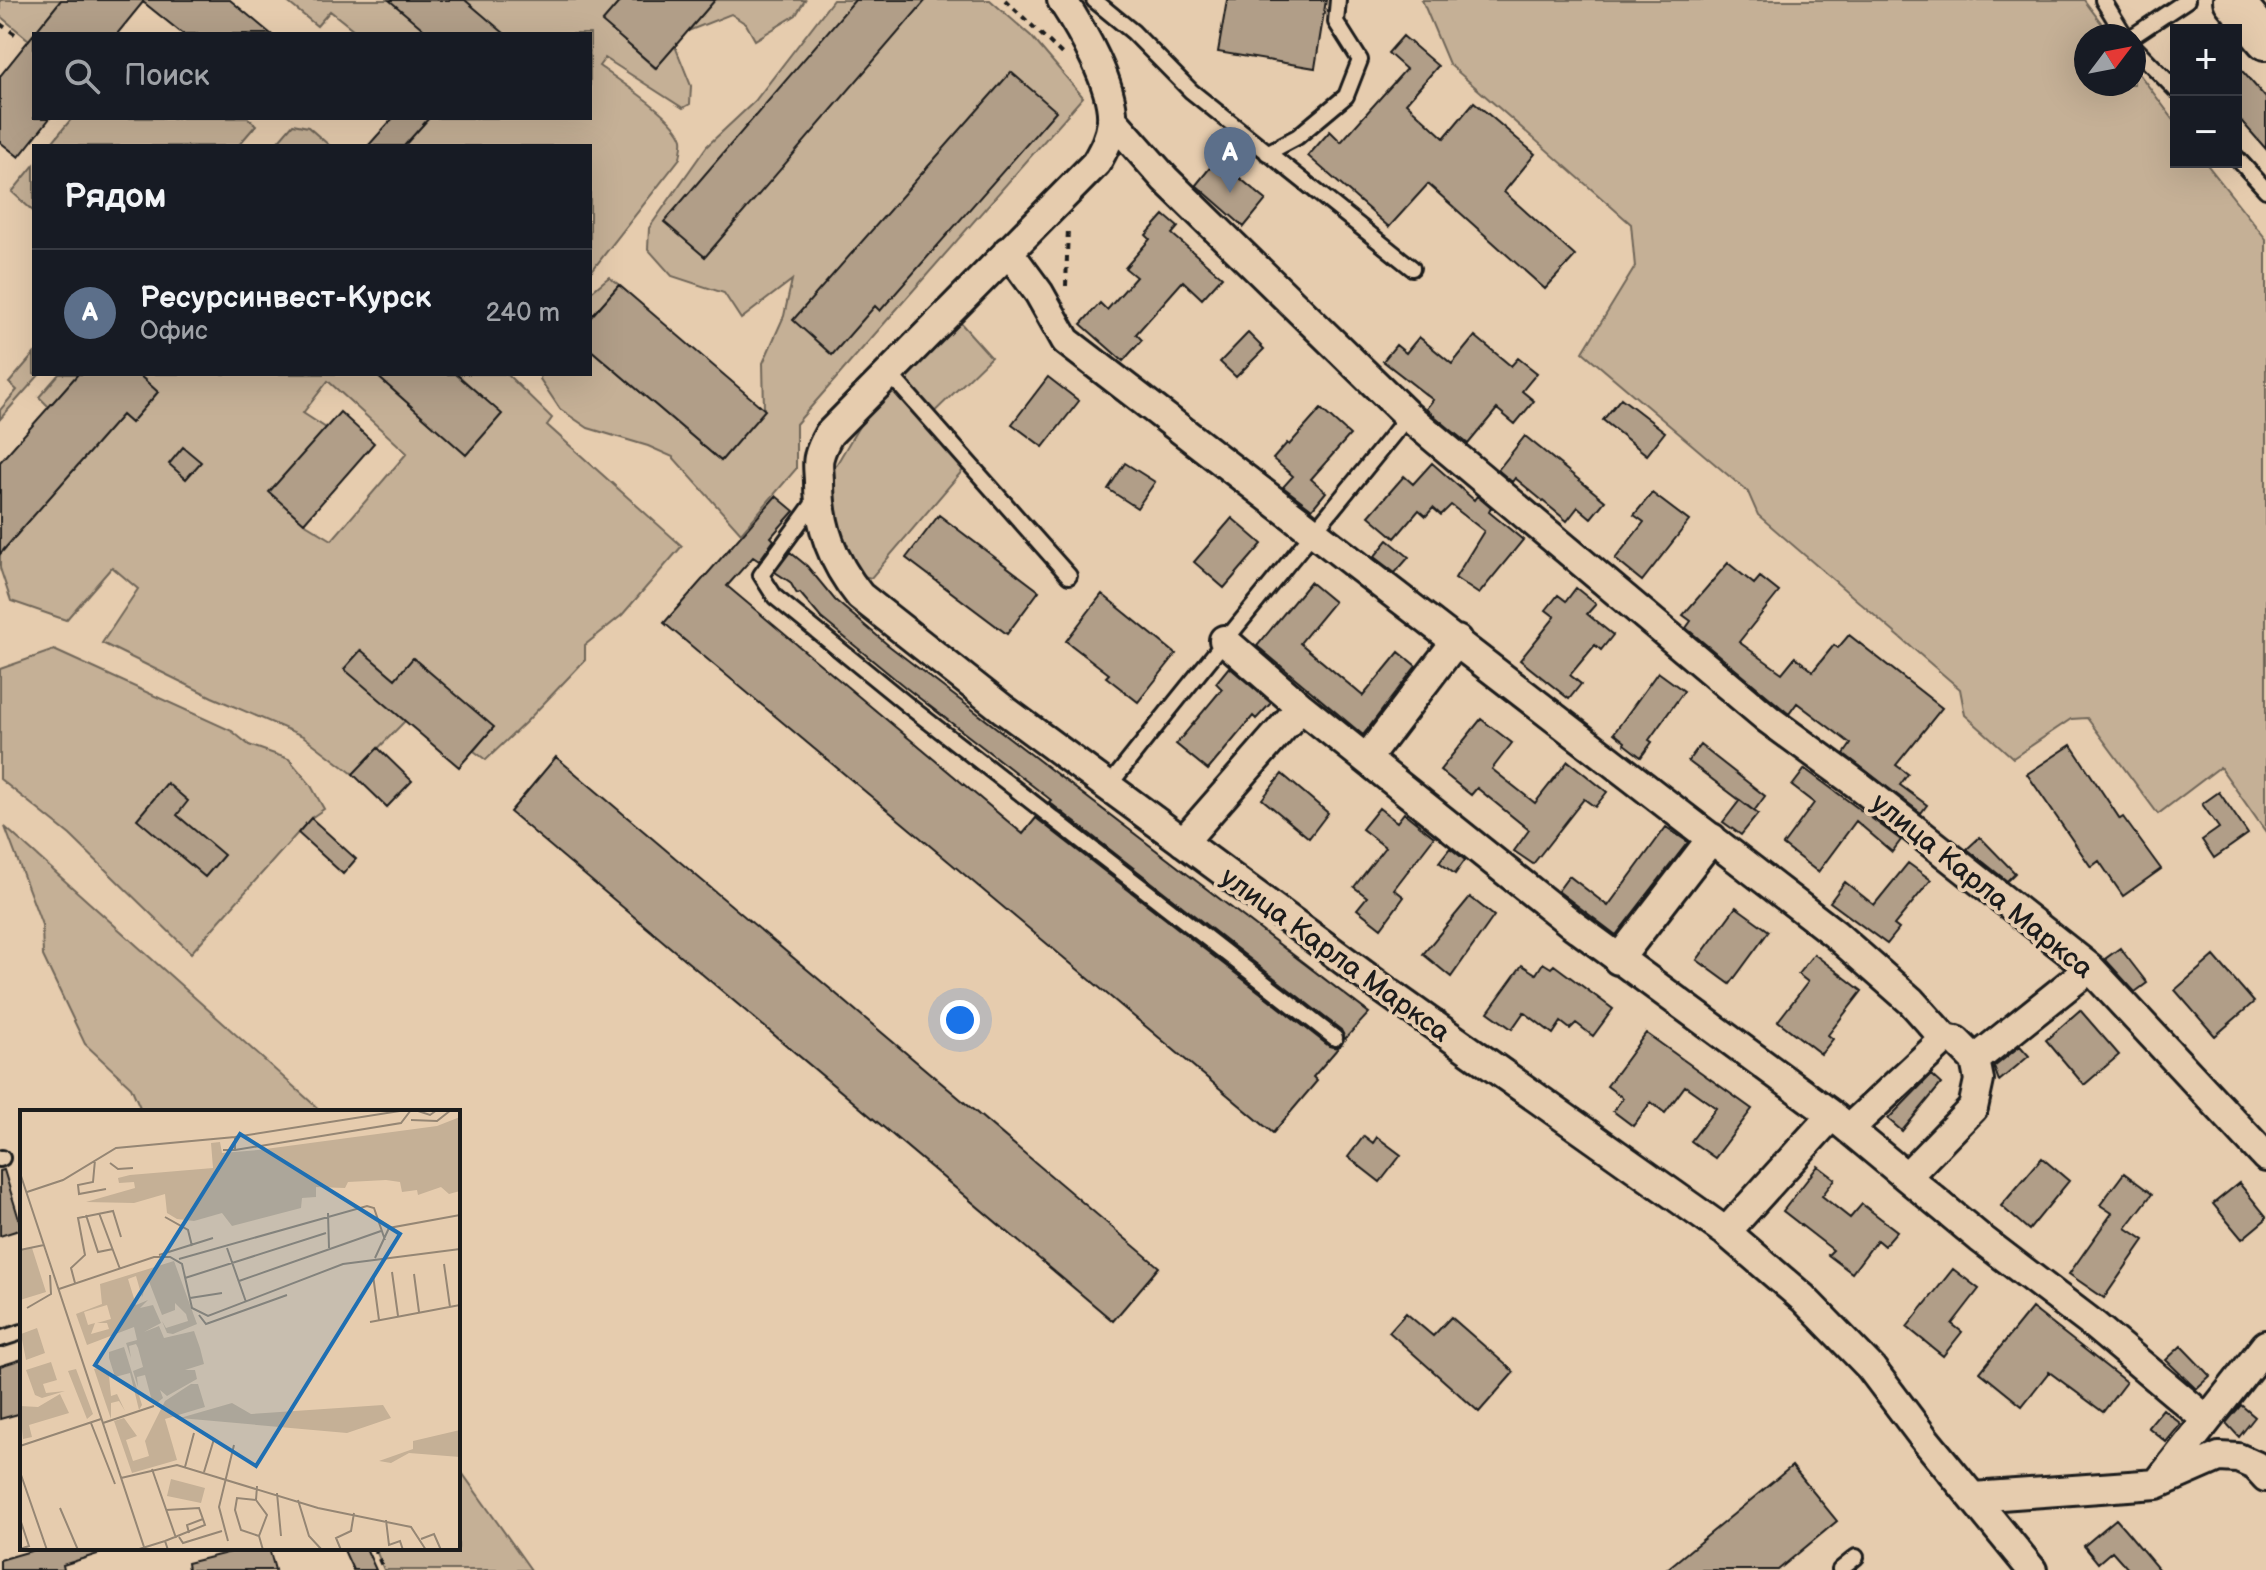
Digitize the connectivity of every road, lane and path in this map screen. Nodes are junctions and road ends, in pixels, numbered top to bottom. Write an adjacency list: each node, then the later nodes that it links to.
1 (1005, 0): 14 (path)
2 (1062, 0): 16 (street, улица Карла Маркса)
3 (1094, 0): 17 (lane)
4 (1338, 0): 17 (lane)
5 (2103, 0): 9 (lane)
6 (2187, 0): 10 (lane)
7 (2233, 0): 12 (street)
8 (0, 24): 11 (path)
9 (2118, 24)
10 (2146, 27)
11 (18, 36)
12 (2266, 40)
13 (2146, 59): 15 (lane)
14 (1069, 61)
15 (2170, 84)
16 (1112, 119): 20 (street, улица Карла Маркса); 25 (street, улица Карла Маркса)
17 (1267, 153): 22 (lane)
18 (2242, 164): 19 (lane)
19 (2266, 190)
20 (1067, 192): 21 (street, улица Карла Маркса); 23 (path)
21 (1008, 251): 24 (street, улица Карла Маркса); 27 (street)
22 (1412, 268)
23 (1065, 295)
24 (888, 372): 26 (street, улица Карла Маркса); 28 (lane)
25 (1408, 416): 27 (lane); 37 (street, улица Карла Маркса)
26 (819, 496): 33 (street, улица Карла Маркса); 38 (lane)
27 (1315, 532): 29 (lane); 30 (street)
28 (1069, 576)
29 (1224, 640): 31 (street); 33 (lane)
30 (1457, 640): 32 (street); 34 (street)
31 (1301, 707): 32 (street); 35 (street)
32 (1367, 758): 36 (street)
33 (1108, 787): 35 (street, улица Карла Маркса)
34 (1712, 838): 36 (street); 39 (street)
35 (1183, 842): 44 (street, улица Карла Маркса)
36 (1618, 960): 41 (street)
37 (2090, 968): 40 (street); 42 (street, улица Карла Маркса)
38 (1335, 1038)
39 (1945, 1039): 40 (street); 41 (street)
40 (1975, 1060): 43 (street)
41 (1840, 1122): 43 (street); 44 (street)
42 (2266, 1157)
43 (1907, 1176): 48 (street)
44 (1726, 1232): 51 (street, улица Карла Маркса)
45 (20, 1333): 46 (lane)
46 (0, 1339)
47 (2266, 1345): 48 (street)
48 (2207, 1420): 50 (street)
49 (2266, 1477): 50 (street)
50 (2157, 1484): 51 (street)
51 (1973, 1497): 56 (street, улица Карла Маркса)
52 (375, 1550): 54 (path)
53 (1856, 1557): 55 (lane)
54 (384, 1570)
55 (1840, 1570)
56 (2032, 1570)

